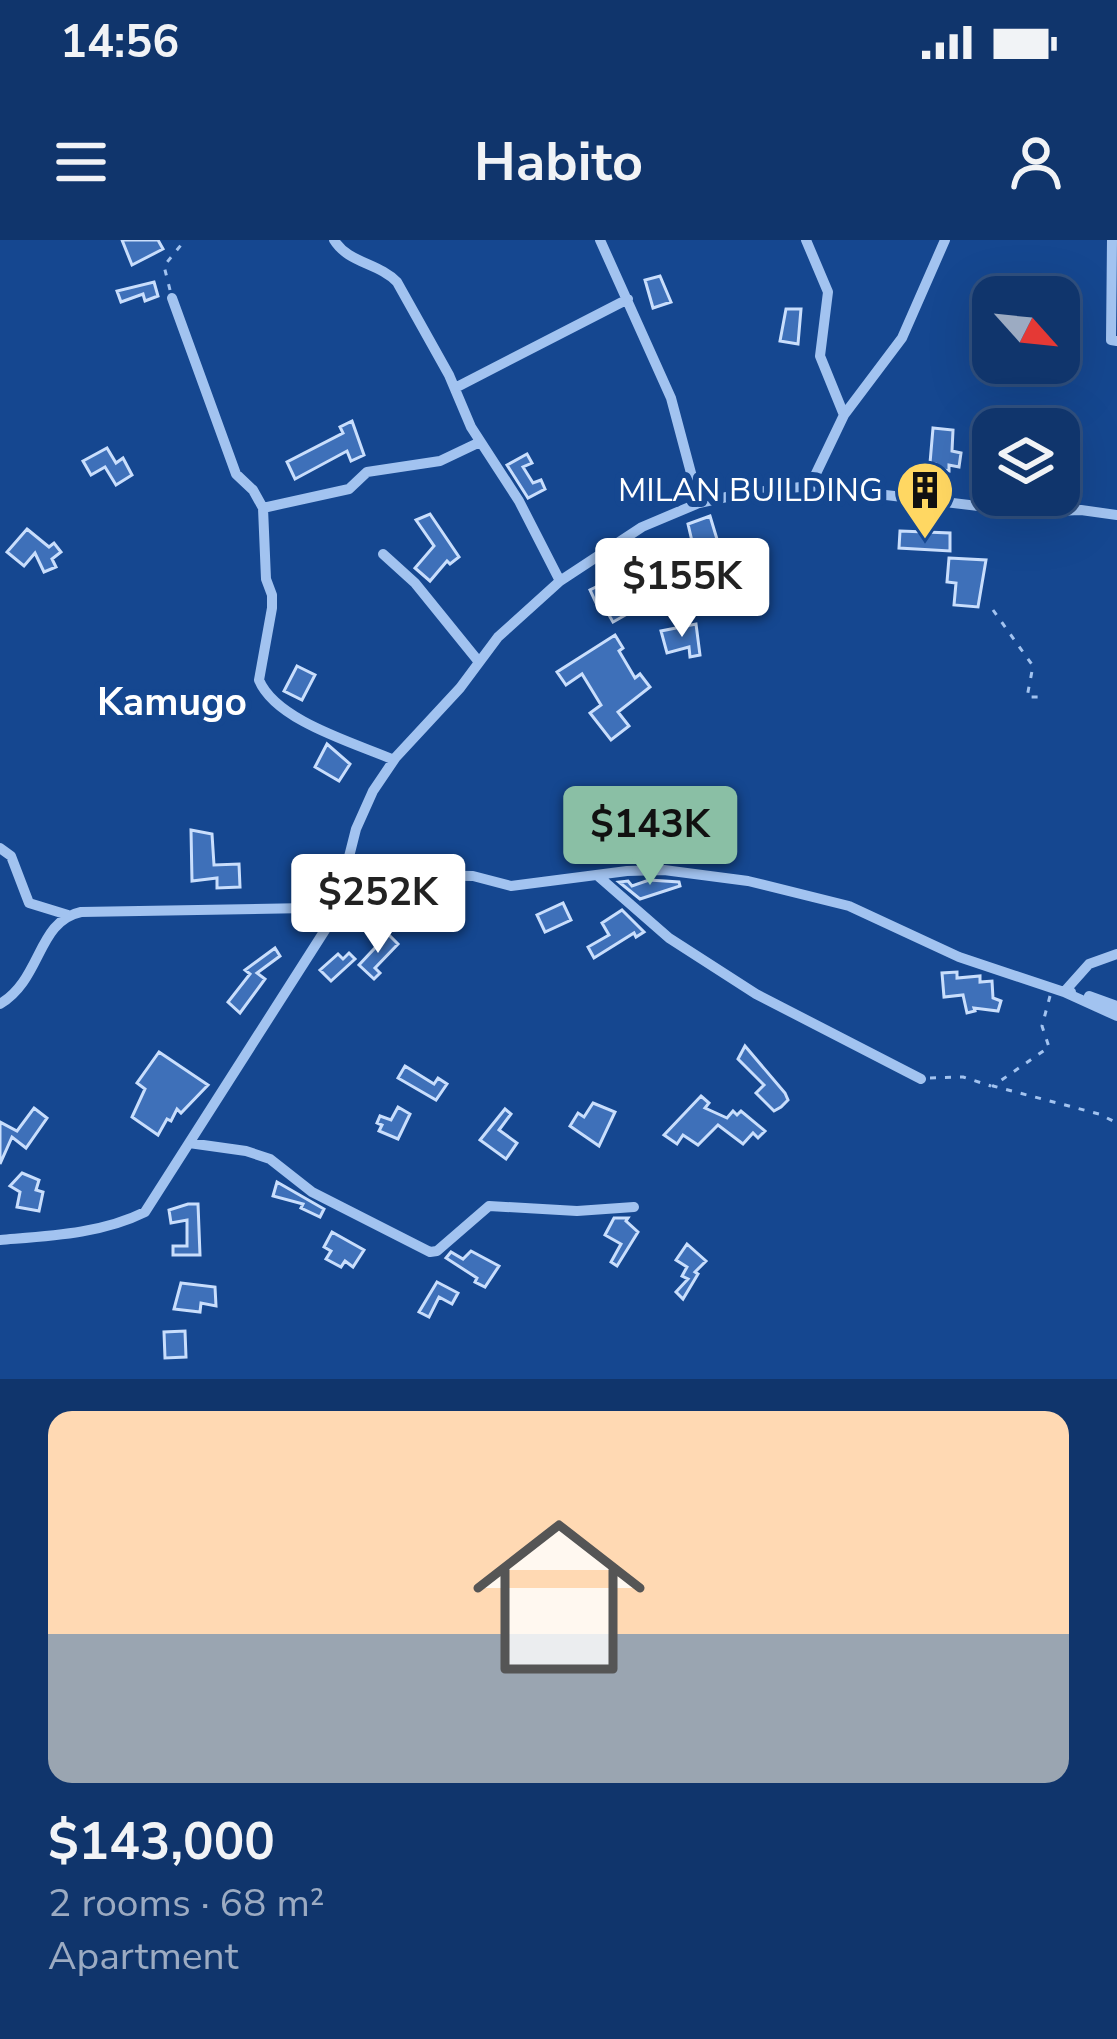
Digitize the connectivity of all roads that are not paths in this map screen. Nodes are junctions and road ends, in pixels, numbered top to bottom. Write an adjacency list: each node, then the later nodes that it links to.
1 (334, 240): 9 (street)
2 (600, 240): 7 (street)
3 (806, 240): 10 (street)
4 (945, 240): 10 (street)
5 (1112, 240): 8 (street)
6 (172, 298): 14 (street)
7 (628, 298): 9 (street); 13 (street)
8 (1117, 341)
9 (454, 388): 11 (street)
10 (844, 415): 12 (street)
11 (480, 442): 14 (street); 17 (street)
12 (810, 486): 13 (street); 15 (street)
13 (699, 502): 17 (street)
14 (263, 508): 19 (street)
15 (1117, 515)
16 (383, 554): 18 (street)
17 (560, 581): 18 (street)
18 (479, 662): 19 (street)
19 (394, 760): 22 (street)
20 (0, 848): 23 (street)
21 (598, 876): 22 (street); 25 (street); 29 (street)
22 (342, 888): 23 (street); 30 (street)
23 (68, 915): 26 (street)
24 (1117, 954): 25 (street)
25 (1058, 990): 27 (street); 28 (street)
26 (0, 1004)
27 (1117, 1006)
28 (1117, 1016)
29 (921, 1079)
30 (189, 1143): 31 (street); 32 (street)
31 (634, 1207)
32 (0, 1240)

